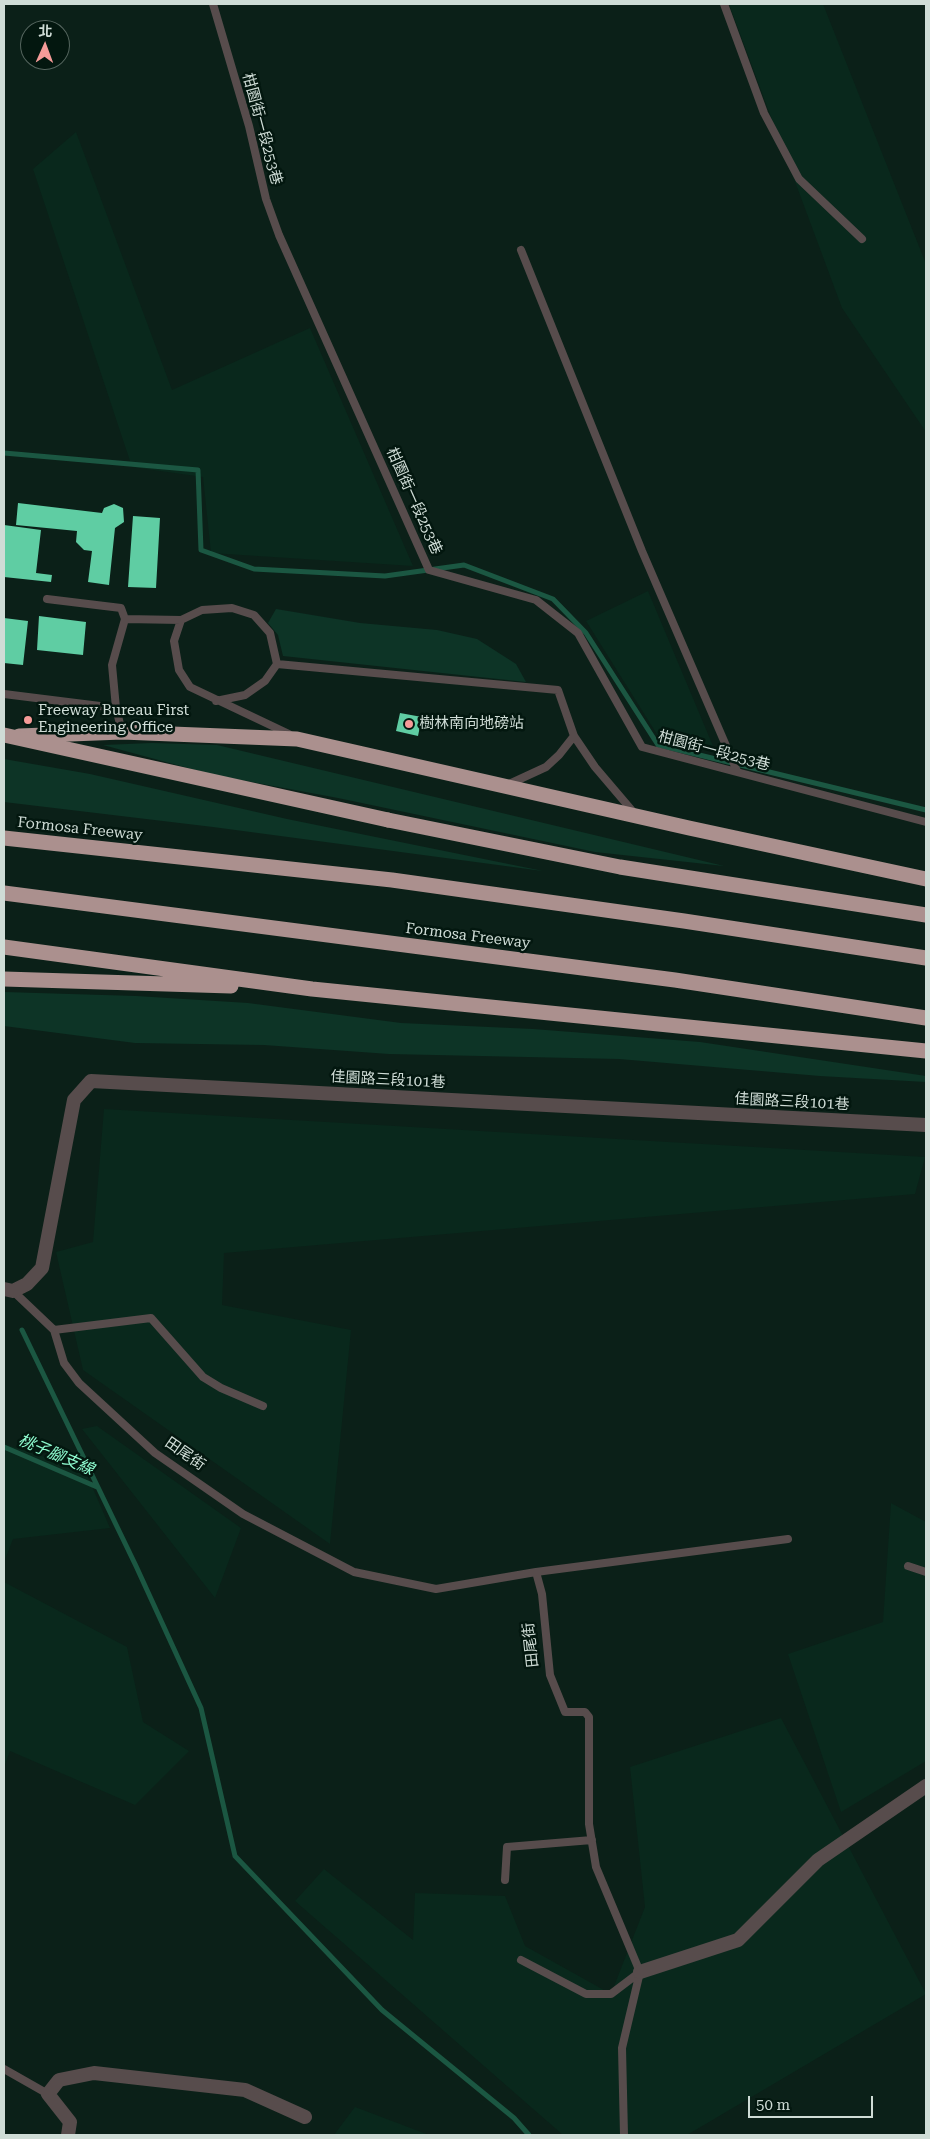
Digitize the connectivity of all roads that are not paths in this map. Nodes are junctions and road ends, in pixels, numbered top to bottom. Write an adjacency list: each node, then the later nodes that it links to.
1 (212, 4): 16 (lane, 柑園街一段253巷)
2 (724, 4): 3 (lane)
3 (862, 239)
4 (521, 250): 16 (lane)
5 (47, 599): 6 (lane)
6 (125, 619): 7 (lane); 11 (lane)
7 (181, 620): 8 (lane); 10 (lane)
8 (277, 664): 10 (lane); 14 (lane)
9 (4, 694): 11 (lane)
10 (216, 701): 15 (lane)
11 (116, 708): 12 (lane)
12 (122, 732): 13 (highway); 15 (highway)
13 (4, 736): 23 (highway, bridge)
14 (574, 736): 17 (lane); 18 (lane)
15 (297, 739): 17 (highway)
16 (736, 771): 19 (lane, 柑園街一段253巷)
17 (507, 785): 18 (highway)
18 (636, 816): 21 (highway)
19 (926, 822)
20 (4, 838): 25 (highway, Formosa Freeway)
21 (926, 880)
22 (4, 893): 28 (highway, Formosa Freeway)
23 (926, 915)
24 (4, 947): 27 (highway)
25 (926, 958)
26 (4, 980): 27 (highway)
27 (312, 989): 29 (highway)
28 (926, 1018)
29 (926, 1052)
30 (926, 1125): 31 (street, 佳園路三段101巷)
31 (8, 1290): 32 (lane, 田尾街)
32 (54, 1330): 33 (lane); 36 (lane, 田尾街)
33 (263, 1406)
34 (788, 1539): 36 (lane)
35 (908, 1566): 37 (lane)
36 (536, 1572): 39 (lane, 田尾街)
37 (926, 1572)
38 (926, 1786): 42 (street)
39 (592, 1840): 40 (lane); 42 (lane, 田尾街)
40 (505, 1880)
41 (521, 1960): 42 (lane)
42 (640, 1972): 47 (lane)
43 (4, 2069): 44 (lane)
44 (48, 2094): 45 (street); 46 (street)
45 (305, 2117)
46 (68, 2135)
47 (624, 2135)

